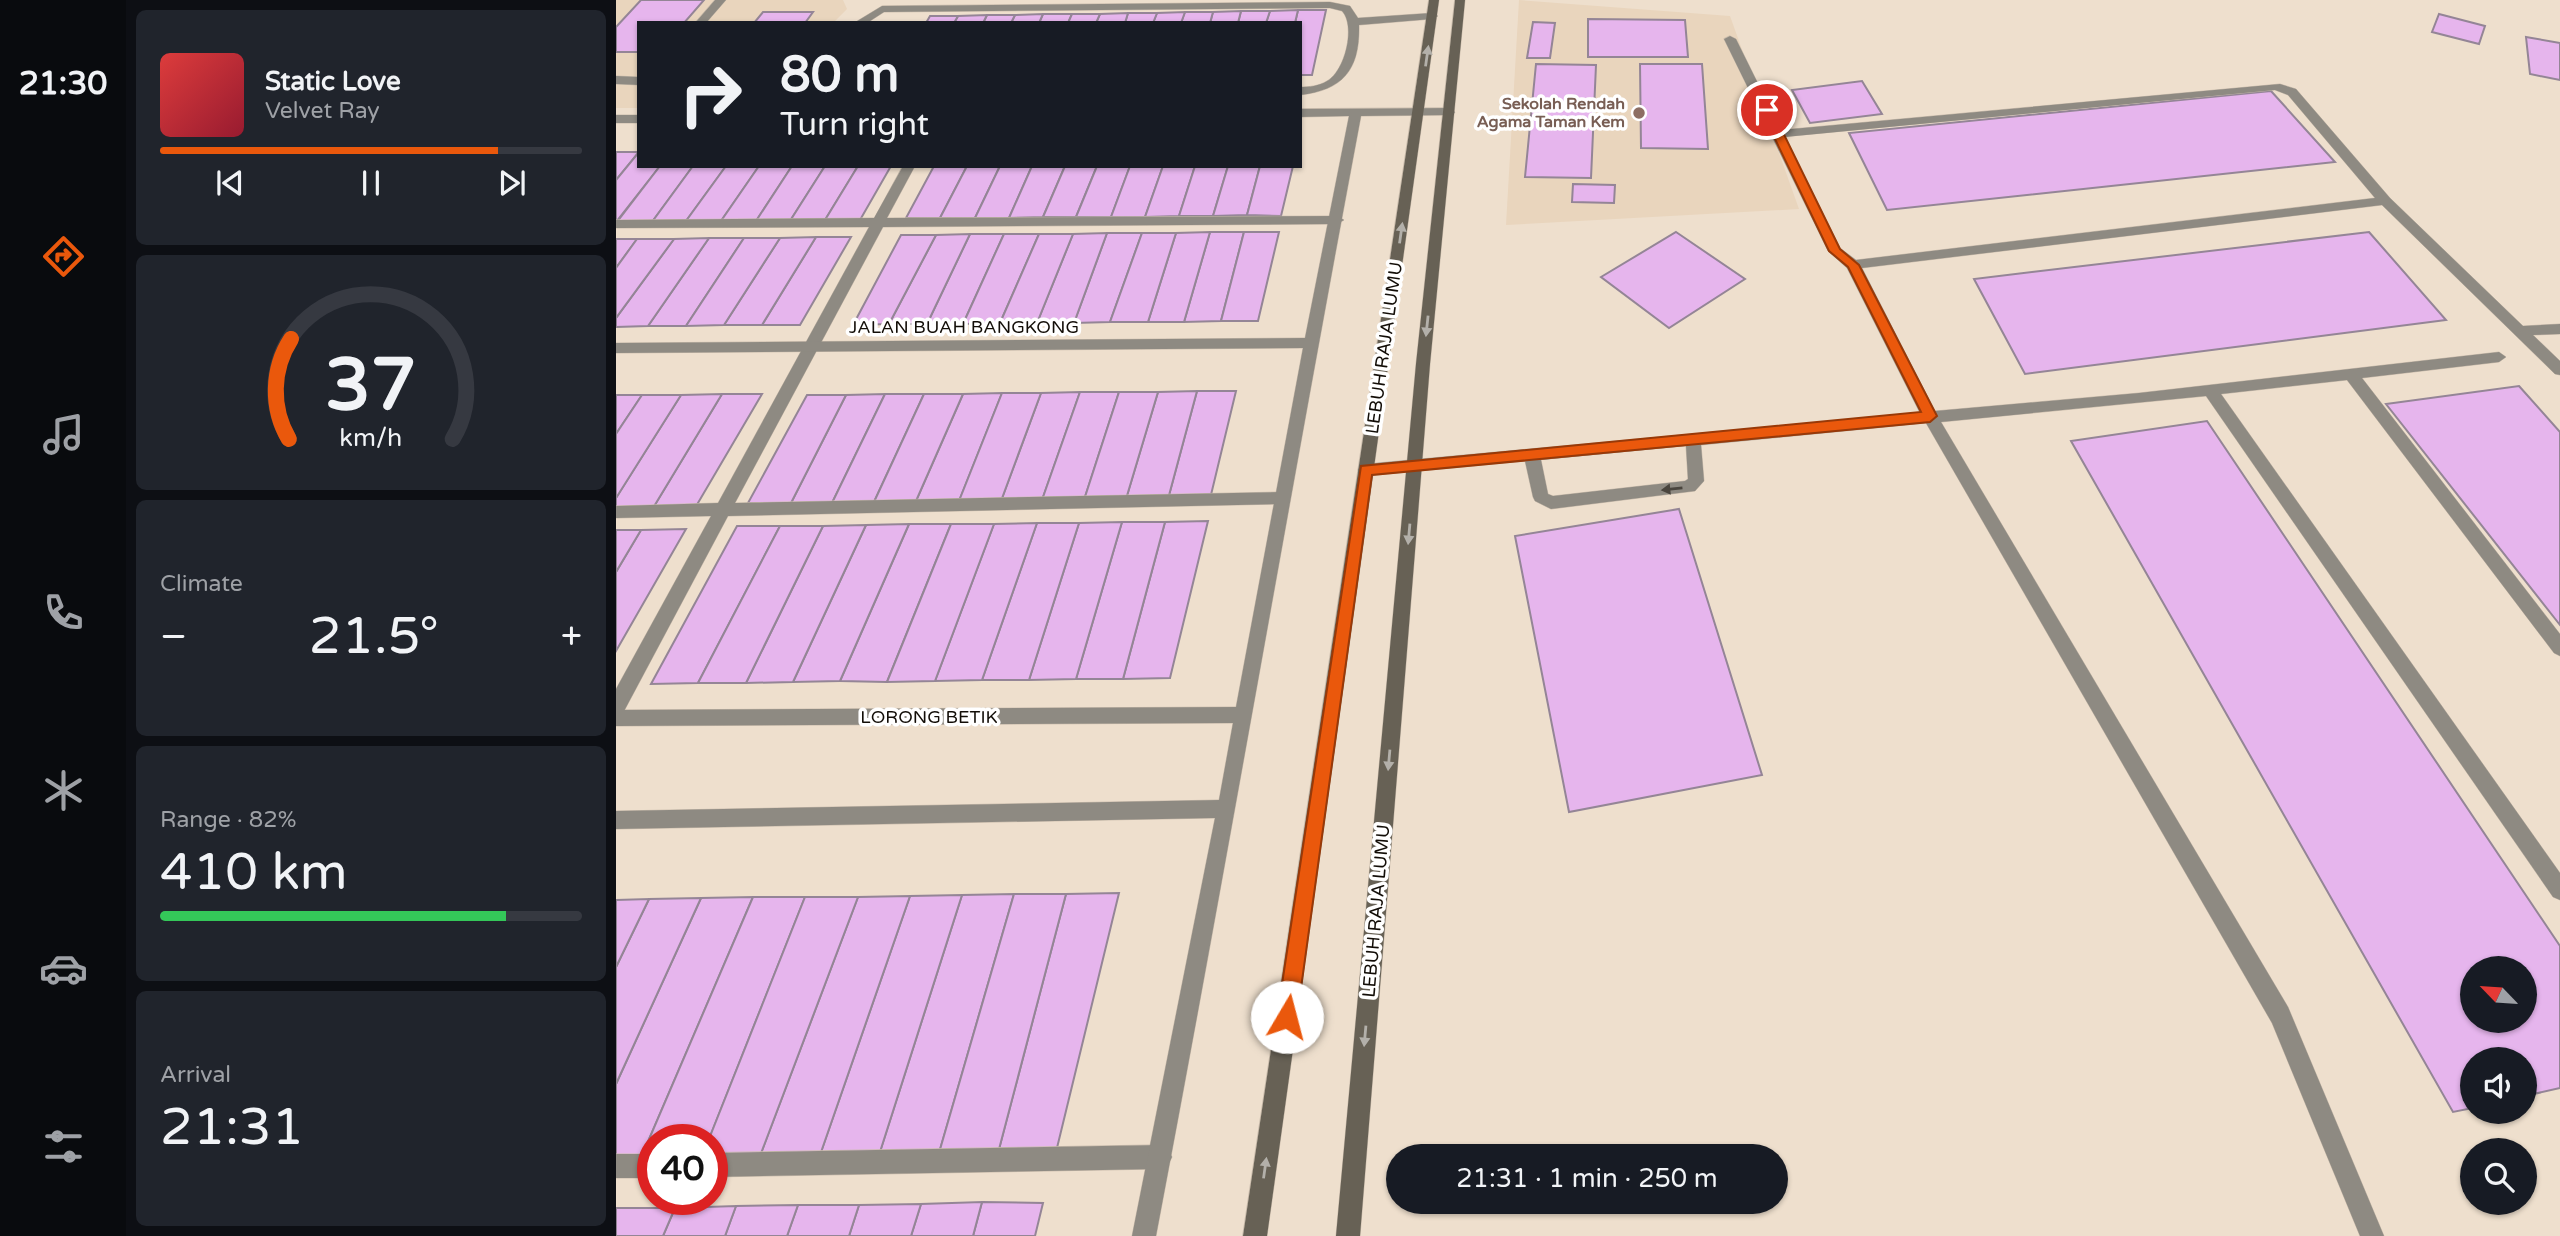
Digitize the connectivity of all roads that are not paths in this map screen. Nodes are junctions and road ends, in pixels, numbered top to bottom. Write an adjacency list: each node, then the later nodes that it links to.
1 (721, 0): 5 (street)
2 (1434, 0): 4 (street, LEBUH RAJA LUMU)
3 (1460, 0): 14 (street, LEBUH RAJA LUMU)
4 (1433, 16): 7 (street); 13 (street, LEBUH RAJA LUMU, one-way to 4)
5 (702, 21)
6 (861, 21): 7 (street)
7 (1354, 22): 11 (street)
8 (1730, 39): 18 (street)
9 (616, 80): 10 (street)
10 (637, 81)
11 (1302, 91)
12 (1356, 112): 13 (street); 15 (street); 21 (street)
13 (1419, 112): 14 (street); 38 (street, LEBUH RAJA LUMU, one-way to 13)
14 (1449, 112): 37 (street, LEBUH RAJA LUMU, one-way to 37)
15 (1302, 113)
16 (637, 118): 17 (street)
17 (616, 119)
18 (1779, 134): 20 (street); 24 (street)
19 (908, 168): 22 (street)
20 (2385, 201): 24 (street); 26 (street)
21 (1337, 220): 22 (street); 27 (street)
22 (879, 223): 23 (street); 28 (street)
23 (616, 225)
24 (1853, 265): 34 (street)
25 (2560, 329): 26 (street)
26 (2519, 331): 31 (street)
27 (1312, 343): 28 (street, JALAN BUAH BANGKONG); 39 (street)
28 (813, 347): 29 (street, JALAN BUAH BANGKONG); 40 (street)
29 (616, 348)
30 (2499, 357): 32 (street)
31 (2560, 370)
32 (2351, 374): 33 (street); 42 (street)
33 (2210, 390): 34 (street); 48 (street)
34 (1930, 416): 35 (street); 56 (street)
35 (1693, 439): 36 (street); 36 (street, one-way to 36)
36 (1532, 455): 37 (street)
37 (1415, 466): 38 (street); 55 (street, LEBUH RAJA LUMU, one-way to 55)
38 (1366, 470): 54 (street, LEBUH RAJA LUMU, one-way to 38)
39 (1281, 498): 40 (street); 44 (street)
40 (723, 510): 41 (street); 43 (street)
41 (616, 512)
42 (2560, 648)
43 (616, 707)
44 (1243, 715): 45 (street, LORONG BETIK); 46 (street)
45 (616, 718)
46 (1227, 809): 47 (street); 49 (street)
47 (616, 820)
48 (2560, 890)
49 (1160, 1157): 50 (street); 53 (street)
50 (728, 1165)
51 (616, 1166): 52 (street)
52 (637, 1166)
53 (1144, 1236)
54 (1255, 1236)
55 (1348, 1236)
56 (2372, 1236)

